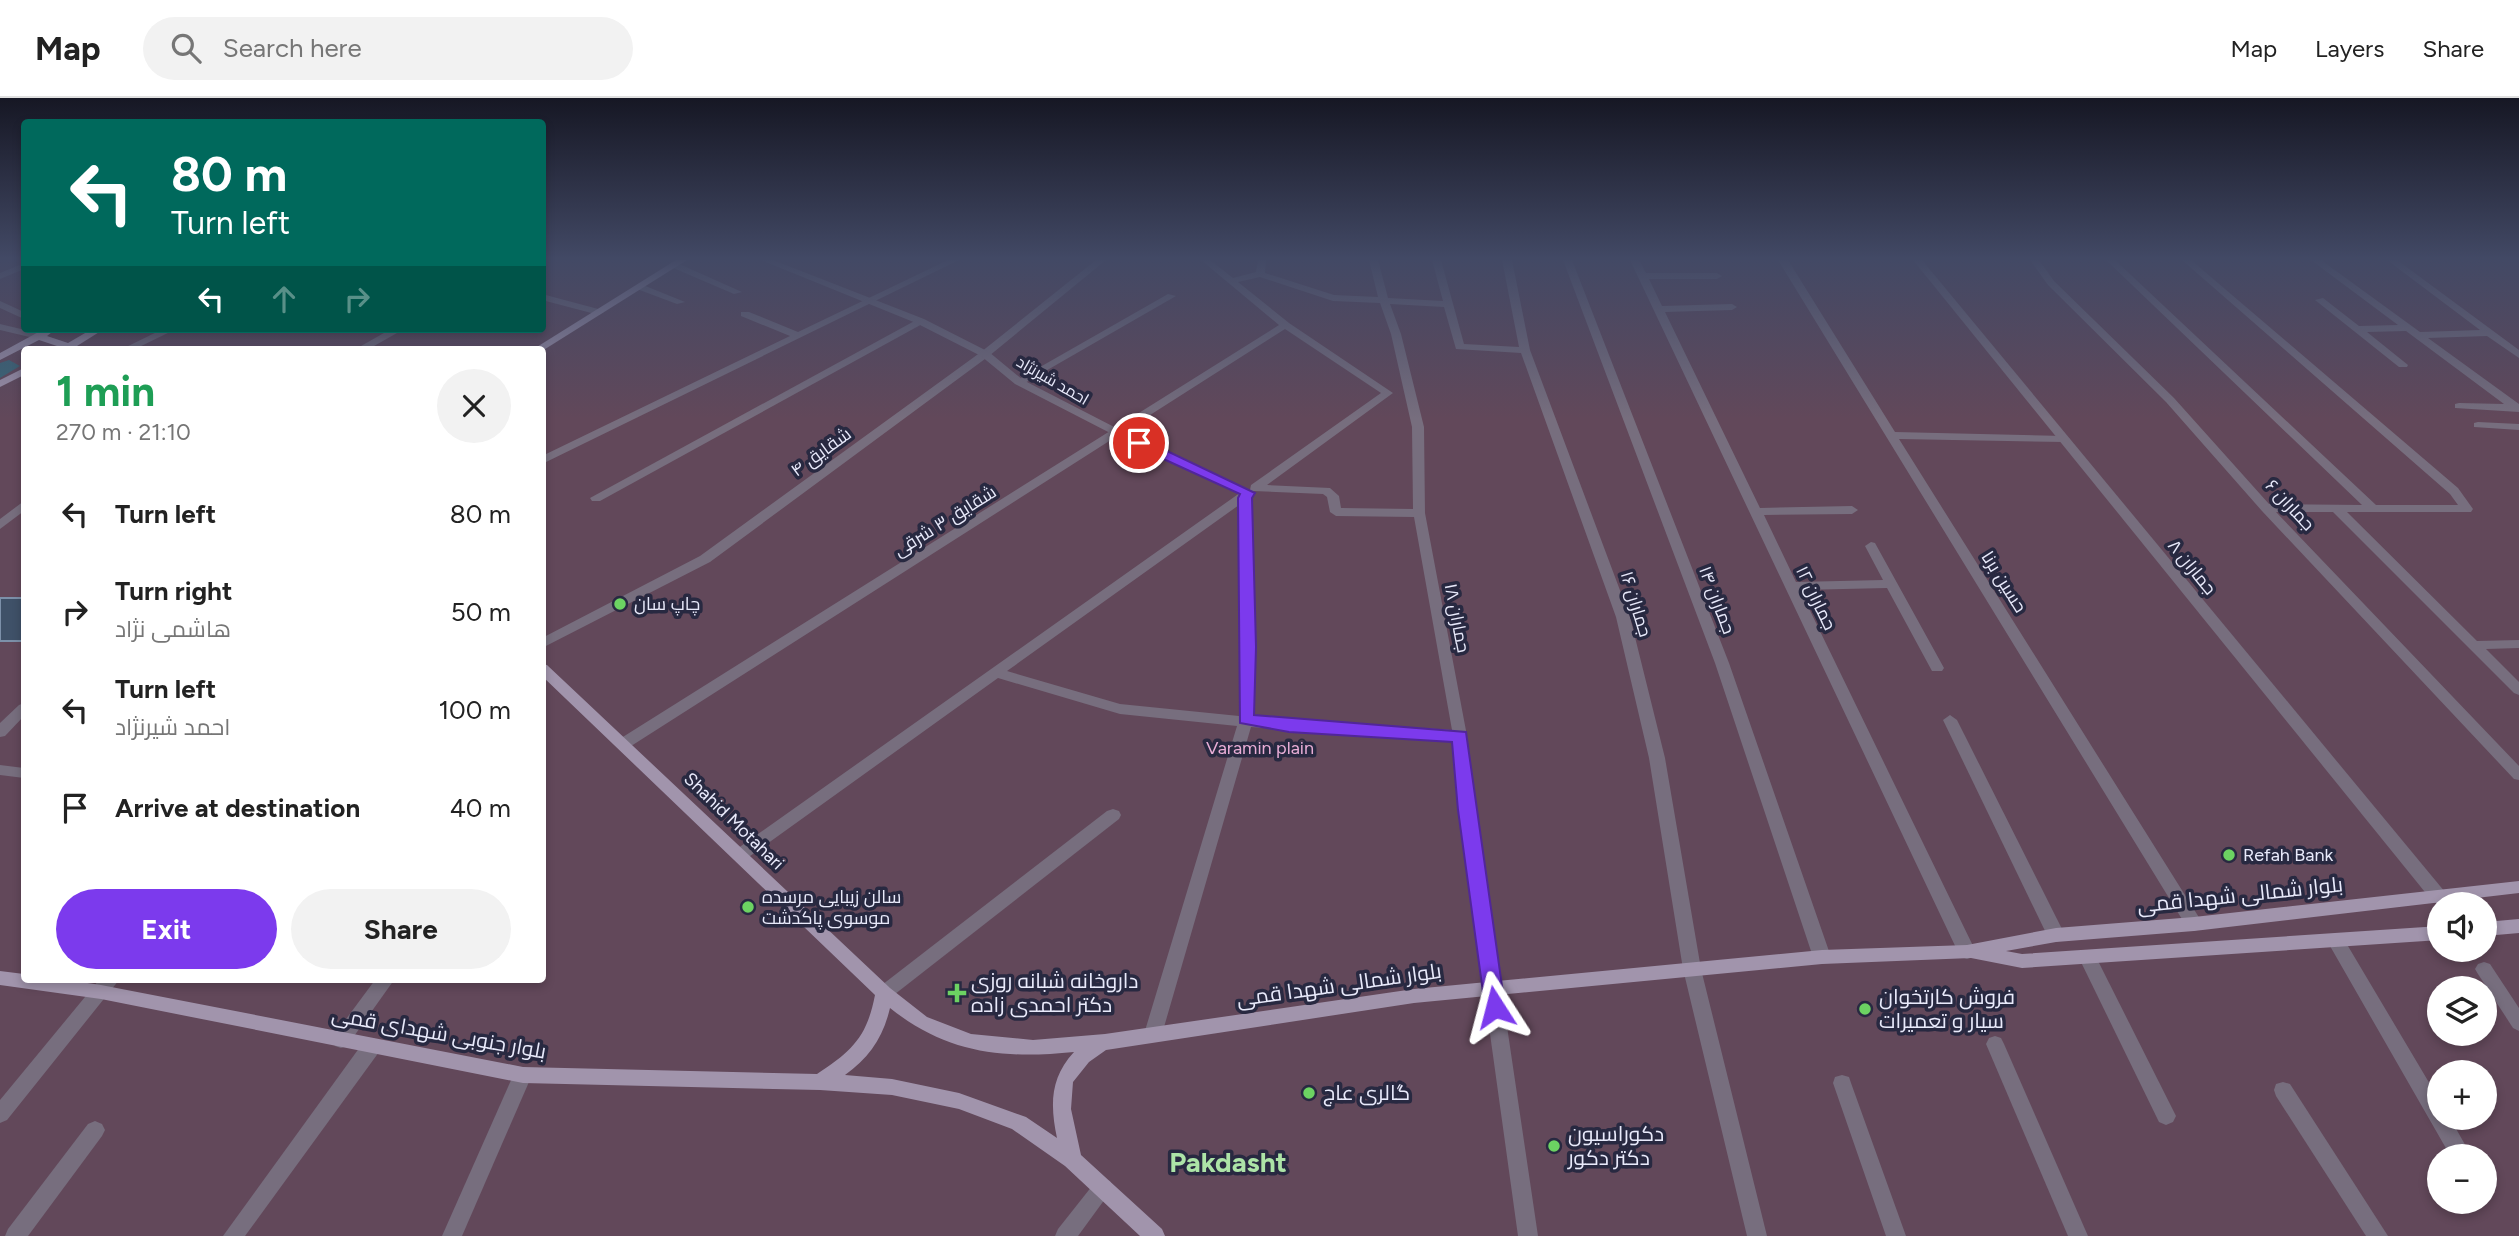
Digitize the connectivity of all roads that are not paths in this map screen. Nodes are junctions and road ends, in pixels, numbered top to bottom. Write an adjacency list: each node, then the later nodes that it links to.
1 (597, 313): 39 (main road)
2 (845, 313): 33 (street)
3 (899, 313): 21 (street, احمد شیرنژاد)
4 (1035, 313): 41 (street, شقایق ۴)
5 (1141, 313): 46 (street)
6 (1270, 313): 22 (street)
7 (1388, 313): 48 (street, جماران ۱۸)
8 (1450, 313): 40 (street)
9 (1518, 313): 40 (street, جماران ۱۶)
10 (1587, 313): 100 (street, جماران ۱۴)
11 (1661, 313): 65 (street, جماران ۱۲)
12 (1816, 313): 55 (street, حسین برنا)
13 (1961, 313): 56 (street, جماران ۸)
14 (2083, 313): 61 (street, جماران ۶)
15 (2166, 313): 64 (street)
16 (2248, 313): 64 (street)
17 (2337, 313): 25 (street)
18 (2389, 313): 24 (street)
19 (2463, 313): 32 (street)
20 (744, 314): 33 (street)
21 (920, 321): 41 (street, احمد شیرنژاد); 59 (street)
22 (1285, 325): 49 (street); 54 (street, شقایق ۳ شرقی)
23 (0, 327): 26 (street)
24 (2409, 328): 25 (street); 34 (street)
25 (2357, 329): 44 (street)
26 (21, 330)
27 (36, 333): 43 (main road)
28 (39, 333): 35 (main road)
29 (93, 333): 36 (main road)
30 (162, 333): 37 (street)
31 (391, 333): 38 (street)
32 (2490, 333): 34 (street); 42 (street)
33 (797, 335): 57 (street)
34 (2418, 335): 51 (street)
35 (64, 346)
36 (74, 346)
37 (134, 346)
38 (366, 346)
39 (544, 346)
40 (1525, 350): 103 (street, جماران ۱۶)
41 (985, 354): 46 (street, احمد شیرنژاد); 71 (street, شقایق ۴)
42 (2519, 355)
43 (0, 357)
44 (2403, 365)
45 (21, 373): 47 (main road)
46 (1019, 382): 54 (street, احمد شیرنژاد)
47 (0, 384)
48 (1411, 392): 49 (street); 66 (street, جماران ۱۸)
49 (1388, 393): 58 (street)
50 (2459, 406): 51 (street)
51 (2518, 408)
52 (2478, 425): 53 (street)
53 (2519, 427)
54 (1118, 433): 58 (street, احمد شیرنژاد); 83 (street, شقایق ۳ شرقی)
55 (1893, 435): 56 (street); 93 (street, حسین برنا)
56 (2064, 439): 90 (street, جماران ۸)
57 (546, 459)
58 (1249, 493): 66 (street); 76 (street); 79 (street)
59 (596, 498)
60 (21, 508): 67 (street)
61 (2266, 508): 62 (street); 86 (street, جماران ۶)
62 (2337, 509): 64 (street); 73 (street)
63 (1852, 510): 65 (street)
64 (2374, 510)
65 (1755, 512): 70 (street, جماران ۱۲)
66 (1419, 513): 82 (street, جماران ۱۸)
67 (0, 525)
68 (1871, 546): 69 (street)
69 (1892, 584): 70 (street); 74 (street)
70 (1791, 586): 99 (street, جماران ۱۲)
71 (546, 642)
72 (2519, 644): 73 (street)
73 (2474, 645): 77 (street)
74 (1937, 668)
75 (546, 672): 83 (main road, Shahid Motahari)
76 (997, 673): 79 (street); 88 (street)
77 (2519, 690)
78 (21, 711): 81 (street)
79 (1246, 719): 82 (street); 112 (street)
80 (1950, 720): 97 (street)
81 (0, 732)
82 (1460, 736): 109 (street, جماران ۱۸)
83 (623, 744): 88 (main road, Shahid Motahari)
84 (0, 770): 85 (street)
85 (21, 773)
86 (2519, 775)
87 (1113, 815): 110 (street)
88 (740, 855): 110 (main road, Shahid Motahari)
89 (2519, 887): 91 (main road, بلوار شمالی شهدا قمی)
90 (2434, 892)
91 (2483, 892)
92 (2427, 899): 93 (main road, بلوار شمالی شهدا قمی)
93 (2194, 924): 97 (main road, بلوار شمالی شهدا قمی)
94 (2519, 926): 95 (main road)
95 (2497, 928)
96 (2427, 934): 98 (main road, بلوار شمالی شهدا قمی)
97 (2056, 935): 99 (main road, بلوار شمالی شهدا قمی)
98 (2336, 941): 101 (main road, بلوار شمالی شهدا قمی); 125 (street)
99 (1967, 952): 100 (main road, بلوار شمالی شهدا قمی); 101 (main road, بلوار شمالی شهدا قمی)
100 (1822, 957): 103 (main road, بلوار شمالی شهدا قمی)
101 (2088, 958): 123 (street)
102 (2484, 968): 111 (street)
103 (1692, 969): 109 (main road, بلوار شمالی شهدا قمی); 134 (street, جماران ۱۶)
104 (0, 978): 105 (main road, بلوار جنوبی شهدای قمی)
105 (21, 980)
106 (66, 983): 108 (main road, بلوار جنوبی شهدای قمی)
107 (383, 983): 113 (street)
108 (105, 986): 113 (main road, بلوار جنوبی شهدای قمی); 122 (street)
109 (1492, 988): 112 (main road, بلوار شمالی شهدا قمی); 133 (street, جماران ۱۸)
110 (884, 993): 114 (main road, Shahid Motahari); 119 (main road)
111 (2519, 1023)
112 (1153, 1034): 115 (main road, بلوار شمالی شهدا قمی)
113 (341, 1040): 117 (main road, بلوار جنوبی شهدای قمی)
114 (970, 1042): 115 (main road, بلوار شمالی شهدا قمی)
115 (1105, 1042): 126 (main road)
116 (1995, 1044): 136 (street)
117 (372, 1046): 118 (main road, بلوار جنوبی شهدای قمی); 129 (street)
118 (523, 1075): 119 (main road, بلوار جنوبی شهدای قمی); 130 (street)
119 (820, 1082): 126 (main road, بلوار جنوبی شهدای قمی)
120 (1842, 1083): 135 (street)
121 (2283, 1090): 137 (street)
122 (0, 1114)
123 (2166, 1116)
124 (95, 1130): 128 (street)
125 (2454, 1144)
126 (1072, 1160): 127 (main road)
127 (1102, 1188): 131 (street); 132 (main road)
128 (15, 1236)
129 (233, 1236)
130 (452, 1236)
131 (1065, 1236)
132 (1155, 1236)
133 (1528, 1236)
134 (1757, 1236)
135 (1896, 1236)
136 (2078, 1236)
137 (2378, 1236)

